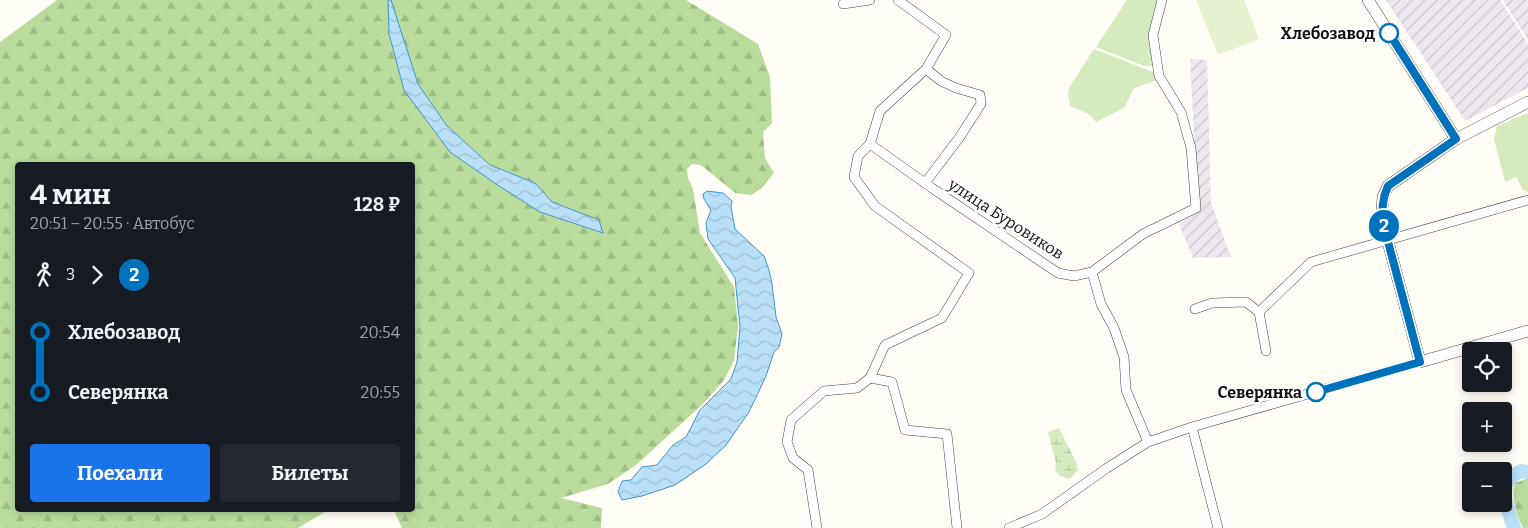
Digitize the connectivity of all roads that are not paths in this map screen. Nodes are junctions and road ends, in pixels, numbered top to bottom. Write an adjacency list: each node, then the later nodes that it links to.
1 (870, 0): 5 (street)
2 (898, 0): 6 (street)
3 (1162, 0): 13 (street)
4 (1368, 0): 8 (street)
5 (843, 4)
6 (926, 69): 9 (street); 10 (street, улица Буровиков)
7 (1528, 102): 8 (street)
8 (1456, 139): 12 (street)
9 (870, 144): 10 (street, улица Буровиков); 19 (street)
10 (925, 184): 13 (street, улица Буровиков)
11 (1528, 200): 12 (street)
12 (1387, 240): 15 (street); 18 (street)
13 (1092, 272): 21 (street)
14 (1195, 309): 15 (street)
15 (1259, 312): 17 (street)
16 (1528, 331): 18 (street)
17 (1266, 351)
18 (1420, 362): 20 (street)
19 (870, 378): 22 (street); 23 (street)
20 (1192, 427): 21 (street); 25 (street)
21 (1148, 442): 24 (street)
22 (817, 528)
23 (958, 528)
24 (1009, 528)
25 (1218, 528)

